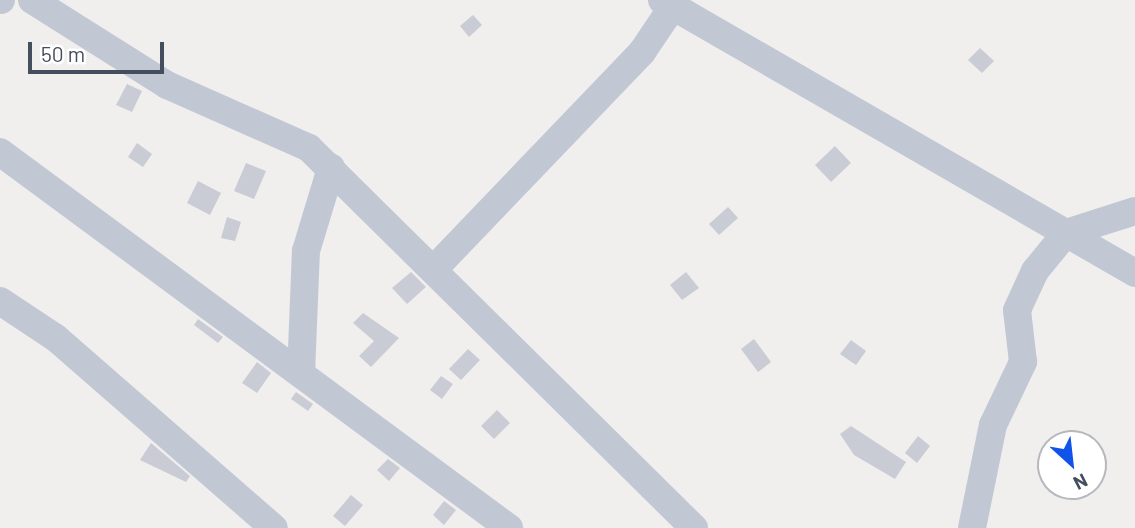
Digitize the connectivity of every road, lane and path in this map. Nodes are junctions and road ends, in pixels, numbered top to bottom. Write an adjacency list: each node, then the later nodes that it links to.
1 (32, 0): 4 (street)
2 (668, 3): 6 (street); 7 (street)
3 (0, 152): 10 (street)
4 (331, 168): 7 (street); 10 (street)
5 (1135, 211): 6 (street)
6 (1066, 233): 8 (street); 11 (street)
7 (433, 270): 14 (street)
8 (1135, 273)
9 (0, 301): 12 (street)
10 (301, 374): 13 (street)
11 (979, 522)
12 (274, 528)
13 (509, 528)
14 (694, 528)

